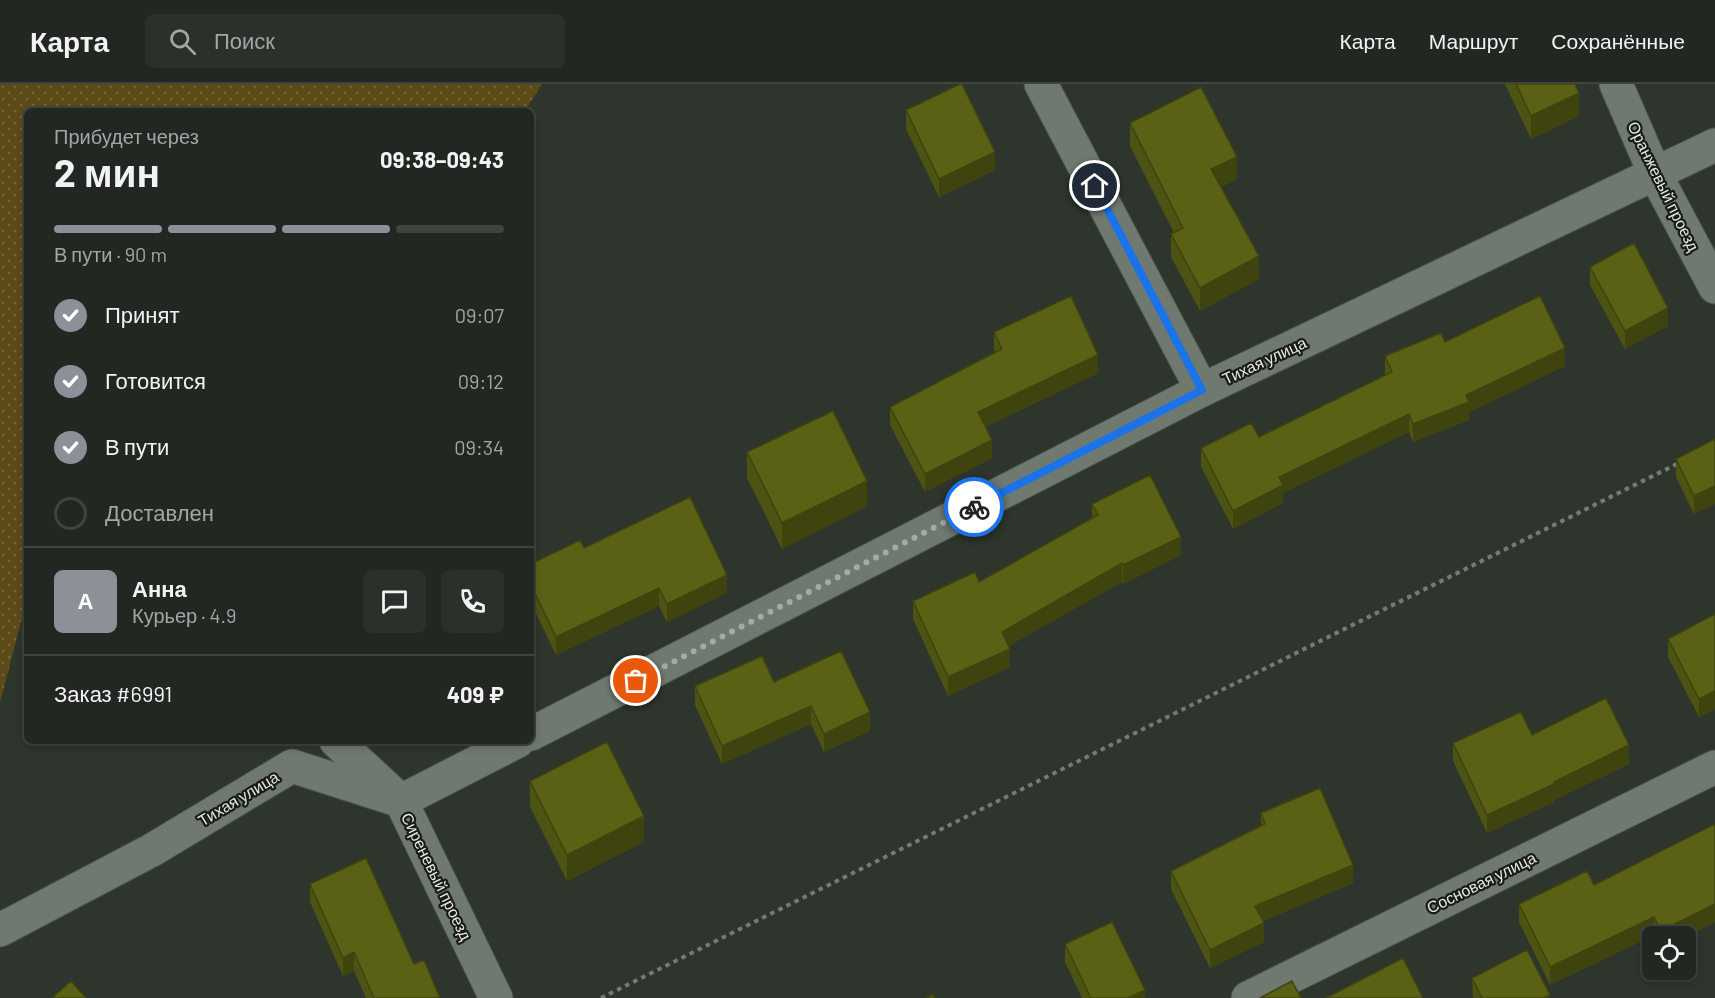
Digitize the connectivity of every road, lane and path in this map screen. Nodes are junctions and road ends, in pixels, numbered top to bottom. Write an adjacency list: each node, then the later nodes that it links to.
1 (1041, 84): 6 (street)
2 (1616, 84): 4 (street, Оранжевый проезд)
3 (1715, 145): 4 (street, Тихая улица)
4 (1655, 174): 5 (street, Оранжевый проезд); 6 (street, Тихая улица)
5 (1715, 287)
6 (1202, 390): 8 (street, Тихая улица)
7 (1683, 461): 15 (path)
8 (534, 732)
9 (339, 744): 12 (street, Сиреневый проезд)
10 (512, 744): 12 (street)
11 (1715, 767): 16 (street, Сосновая улица)
12 (401, 801): 13 (street, Тихая улица); 14 (street, Сиреневый проезд)
13 (0, 930)
14 (496, 998)
15 (601, 998)
16 (1248, 998)

